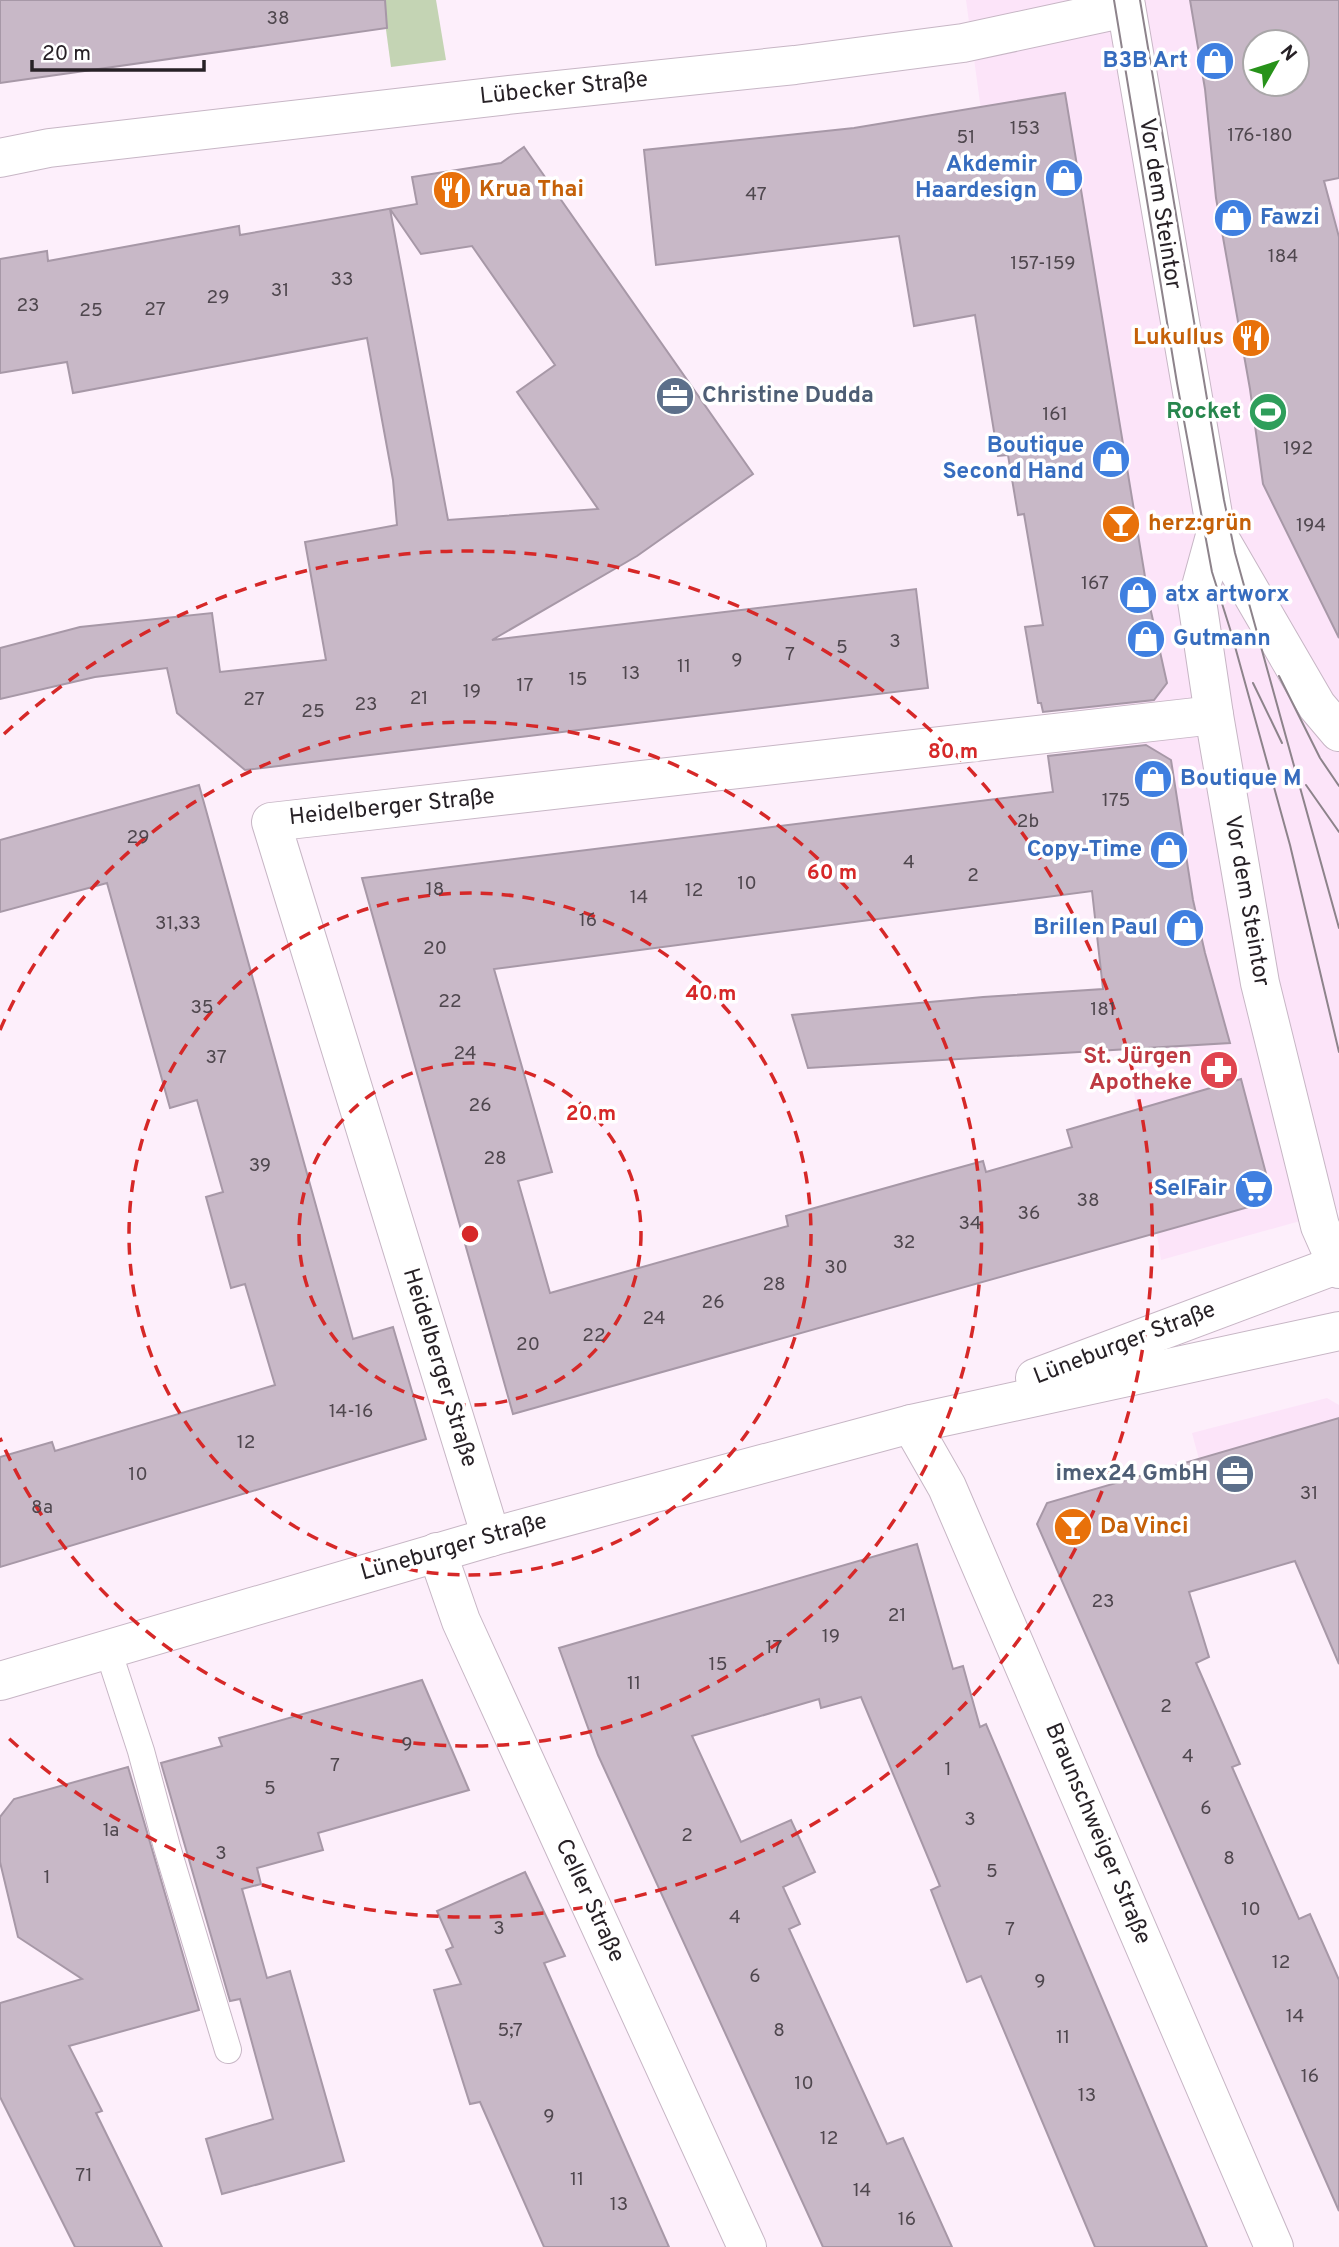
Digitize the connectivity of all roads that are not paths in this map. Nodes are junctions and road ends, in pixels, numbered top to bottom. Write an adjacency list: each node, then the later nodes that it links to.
1 (1126, 4): 2 (street, Lübecker Straße); 3 (street, Vor dem Steintor)
2 (0, 158)
3 (1216, 532): 4 (street, Vor dem Steintor); 5 (street, Vor dem Steintor)
4 (1214, 715): 6 (street, Vor dem Steintor); 9 (street, Heidelberger Straße)
5 (1339, 732)
6 (1338, 1266): 8 (street, Lüneburger Straße)
7 (1339, 1331): 8 (street, Lüneburger Straße)
8 (911, 1424): 9 (street, Lüneburger Straße); 15 (street, Braunschweiger Straße)
9 (491, 1537): 10 (street, Lüneburger Straße)
10 (437, 1552): 11 (street, Lüneburger Straße); 14 (street, Celler Straße)
11 (108, 1650): 12 (street, Lüneburger Straße); 13 (lane)
12 (0, 1681)
13 (228, 2050)
14 (747, 2247)
15 (1275, 2247)

